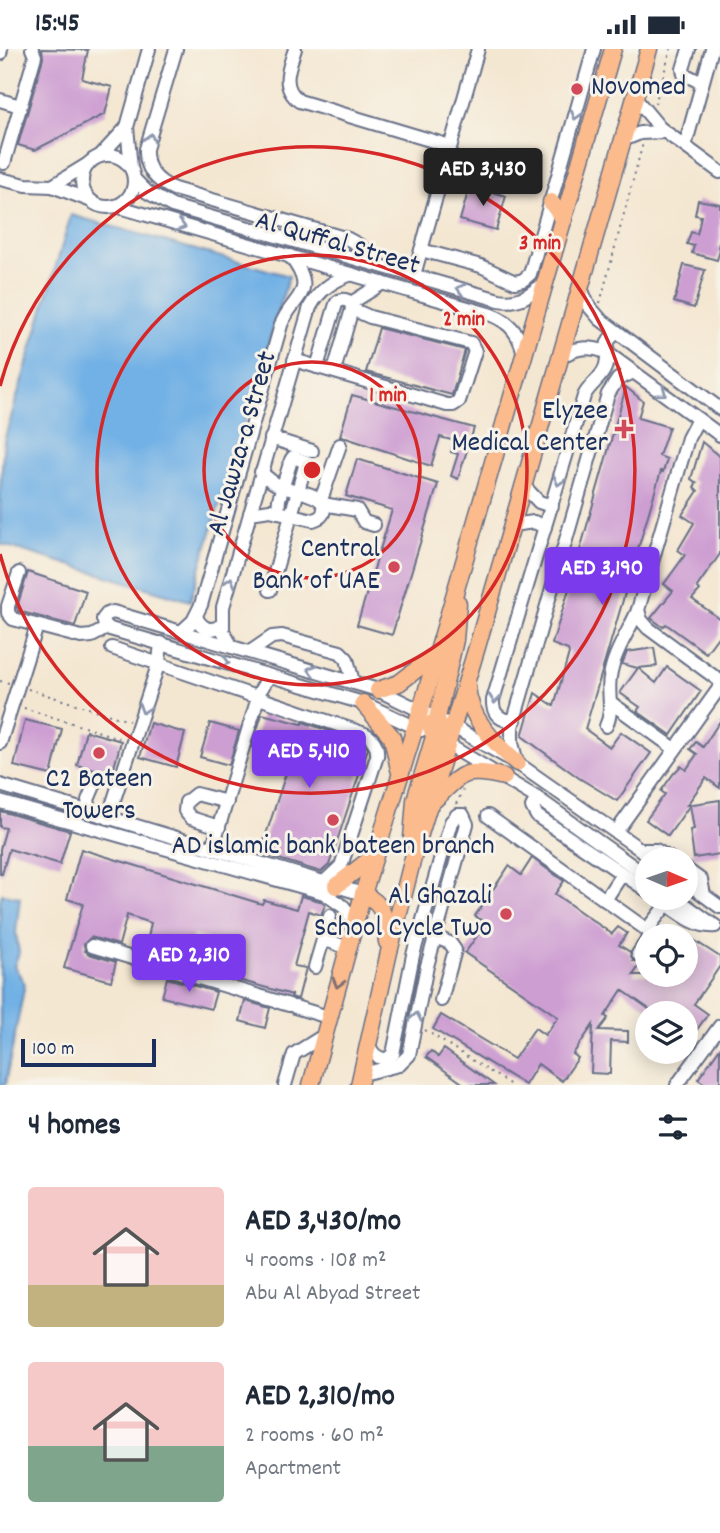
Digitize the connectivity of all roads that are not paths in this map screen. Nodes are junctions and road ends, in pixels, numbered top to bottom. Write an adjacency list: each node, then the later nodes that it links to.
1 (2, 49): 12 (street)
2 (32, 49): 15 (street)
3 (149, 49): 16 (street)
4 (176, 49): 32 (street, one-way to 4)
5 (295, 49): 19 (street)
6 (478, 49): 19 (street)
7 (594, 49): 30 (street, one-way to 30)
8 (613, 49): 33 (main road)
9 (649, 49): 14 (main road)
10 (689, 49): 13 (street)
11 (712, 49): 13 (street)
12 (0, 54)
13 (702, 83): 20 (street)
14 (635, 98): 17 (street); 18 (main road)
15 (11, 103): 21 (street); 23 (street)
16 (127, 127): 22 (street); 25 (street)
17 (664, 132): 18 (street); 20 (street)
18 (623, 140): 42 (main road)
19 (450, 146): 35 (street)
20 (685, 146): 24 (street)
21 (0, 149)
22 (94, 160): 25 (street); 28 (street); 29 (street)
23 (2, 162): 27 (street)
24 (720, 172)
25 (133, 175): 31 (street); 34 (street, Al Quffal Street)
26 (0, 179): 27 (street)
27 (26, 185): 28 (street)
28 (52, 186): 29 (street)
29 (89, 199): 31 (street)
30 (551, 202): 33 (main road); 35 (street)
31 (116, 206): 36 (street, Al Quffal Street, one-way to 36)
32 (254, 212): 34 (street); 37 (street)
33 (564, 220): 40 (main road)
34 (236, 225): 37 (street, Al Quffal Street)
35 (421, 250): 39 (street)
36 (290, 256): 38 (street, Al Quffal Street); 44 (street, Al Jawza-a Street)
37 (381, 266): 39 (street, Al Quffal Street)
38 (352, 274): 41 (street, Al Quffal Street); 46 (street, Al Jawza-a Street)
39 (414, 275): 43 (street, Al Quffal Street, one-way to 39)
40 (545, 282): 43 (street, Al Quffal Street); 50 (main road)
41 (383, 283): 45 (street); 47 (street, Al Quffal Street)
42 (581, 288): 48 (street); 51 (main road)
43 (495, 299): 47 (street)
44 (297, 303): 46 (street); 57 (street, Al Jawza-a Street)
45 (351, 306): 53 (street); 54 (street); 54 (street)
46 (310, 307): 52 (street, Al Jawza-a Street)
47 (487, 313): 50 (street, Al Quffal Street)
48 (618, 333): 49 (street); 56 (street)
49 (606, 352): 51 (street); 55 (street); 70 (street, one-way to 70)
50 (524, 356): 77 (main road)
51 (561, 357): 66 (main road)
52 (294, 360): 53 (street); 59 (street, Al Jawza-a Street)
53 (317, 367): 54 (street)
54 (334, 371)
55 (634, 372): 58 (street, one-way to 58); 103 (street)
56 (720, 408)
57 (257, 409): 59 (street); 61 (street, Al Jawza-a Street)
58 (698, 419): 60 (street); 79 (street)
59 (276, 420): 62 (street, Al Jawza-a Street)
60 (720, 435)
61 (249, 438): 62 (street); 80 (street, Al Jawza-a Street)
62 (270, 440): 64 (street); 65 (street, Al Jawza-a Street)
63 (340, 445): 69 (street)
64 (312, 451)
65 (261, 472): 67 (street); 71 (street, Al Jawza-a Street)
66 (524, 485): 70 (street); 74 (main road)
67 (284, 487): 68 (street); 68 (street); 72 (street)
68 (298, 492): 69 (street); 72 (street)
69 (322, 502): 72 (street); 73 (street)
70 (552, 506): 75 (street)
71 (250, 513): 72 (street); 81 (street, Al Jawza-a Street, one-way to 71)
72 (285, 513): 78 (street)
73 (374, 525)
74 (512, 525): 75 (street); 92 (main road)
75 (545, 527): 103 (street, one-way to 103)
76 (19, 573): 82 (street)
77 (457, 587): 89 (main road); 102 (main road)
78 (271, 590)
79 (638, 610): 93 (street); 98 (street)
80 (196, 616): 81 (street); 84 (street, Al Jawza-a Street)
81 (222, 625): 87 (street)
82 (37, 626): 83 (street); 100 (street)
83 (107, 628): 84 (street); 85 (street)
84 (181, 632): 87 (street)
85 (161, 643): 90 (street); 91 (street, one-way to 91)
86 (112, 647): 90 (street)
87 (232, 647): 88 (street)
88 (250, 652): 94 (street, one-way to 88); 94 (street)
89 (438, 653): 96 (main road); 101 (main road)
90 (159, 662): 97 (street); 121 (street, one-way to 121)
91 (270, 676): 97 (street); 99 (street)
92 (468, 676): 104 (main road); 110 (main road)
93 (720, 681)
94 (353, 683): 96 (street)
95 (720, 687): 109 (street)
96 (378, 689): 101 (street)
97 (258, 697): 116 (street); 132 (street)
98 (610, 702): 105 (street); 109 (street)
99 (363, 703): 106 (street); 111 (main road)
100 (7, 710): 108 (street)
101 (420, 710): 102 (street); 106 (main road); 107 (main road)
102 (437, 718): 104 (street); 107 (main road)
103 (515, 720): 110 (street)
104 (452, 726): 107 (main road); 110 (street)
105 (606, 726)
106 (415, 727): 107 (street); 111 (main road)
107 (440, 740): 112 (street); 118 (main road); 127 (main road)
108 (0, 743)
109 (675, 749): 123 (street)
110 (517, 763): 123 (street)
111 (400, 777): 126 (main road)
112 (504, 777): 115 (street); 118 (main road)
113 (96, 781): 119 (street)
114 (0, 785): 119 (street)
115 (537, 798): 128 (street); 129 (street)
116 (227, 801): 122 (street); 122 (street)
117 (0, 802): 140 (street)
118 (428, 805): 127 (main road)
119 (90, 807): 121 (street)
120 (488, 816): 136 (street)
121 (107, 818): 125 (street)
122 (219, 827): 125 (street)
123 (616, 832): 124 (street)
124 (637, 847)
125 (212, 849): 132 (street)
126 (375, 854): 132 (main road); 134 (main road)
127 (414, 855): 147 (main road)
128 (635, 868)
129 (622, 874): 131 (street); 136 (street)
130 (698, 878): 135 (street)
131 (635, 882)
132 (330, 884): 134 (street)
133 (698, 891): 135 (street)
134 (363, 894): 140 (main road); 147 (main road)
135 (704, 895): 137 (street)
136 (605, 900): 141 (street)
137 (720, 907)
138 (685, 910): 142 (street)
139 (330, 916): 143 (street)
140 (355, 924): 146 (main road)
141 (635, 925)
142 (718, 928)
143 (323, 939): 146 (street); 149 (street)
144 (434, 939): 148 (street); 148 (street); 150 (street); 155 (street, one-way to 144)
145 (92, 946): 151 (street)
146 (348, 947): 151 (main road, one-way to 151)
147 (389, 951): 154 (main road)
148 (413, 955): 154 (street)
149 (316, 967)
150 (441, 1000)
151 (328, 1017): 153 (main road)
152 (720, 1026): 158 (street)
153 (323, 1036): 156 (street); 157 (main road)
154 (369, 1042): 155 (main road)
155 (360, 1082)
156 (285, 1085)
157 (311, 1085)
158 (677, 1085)

